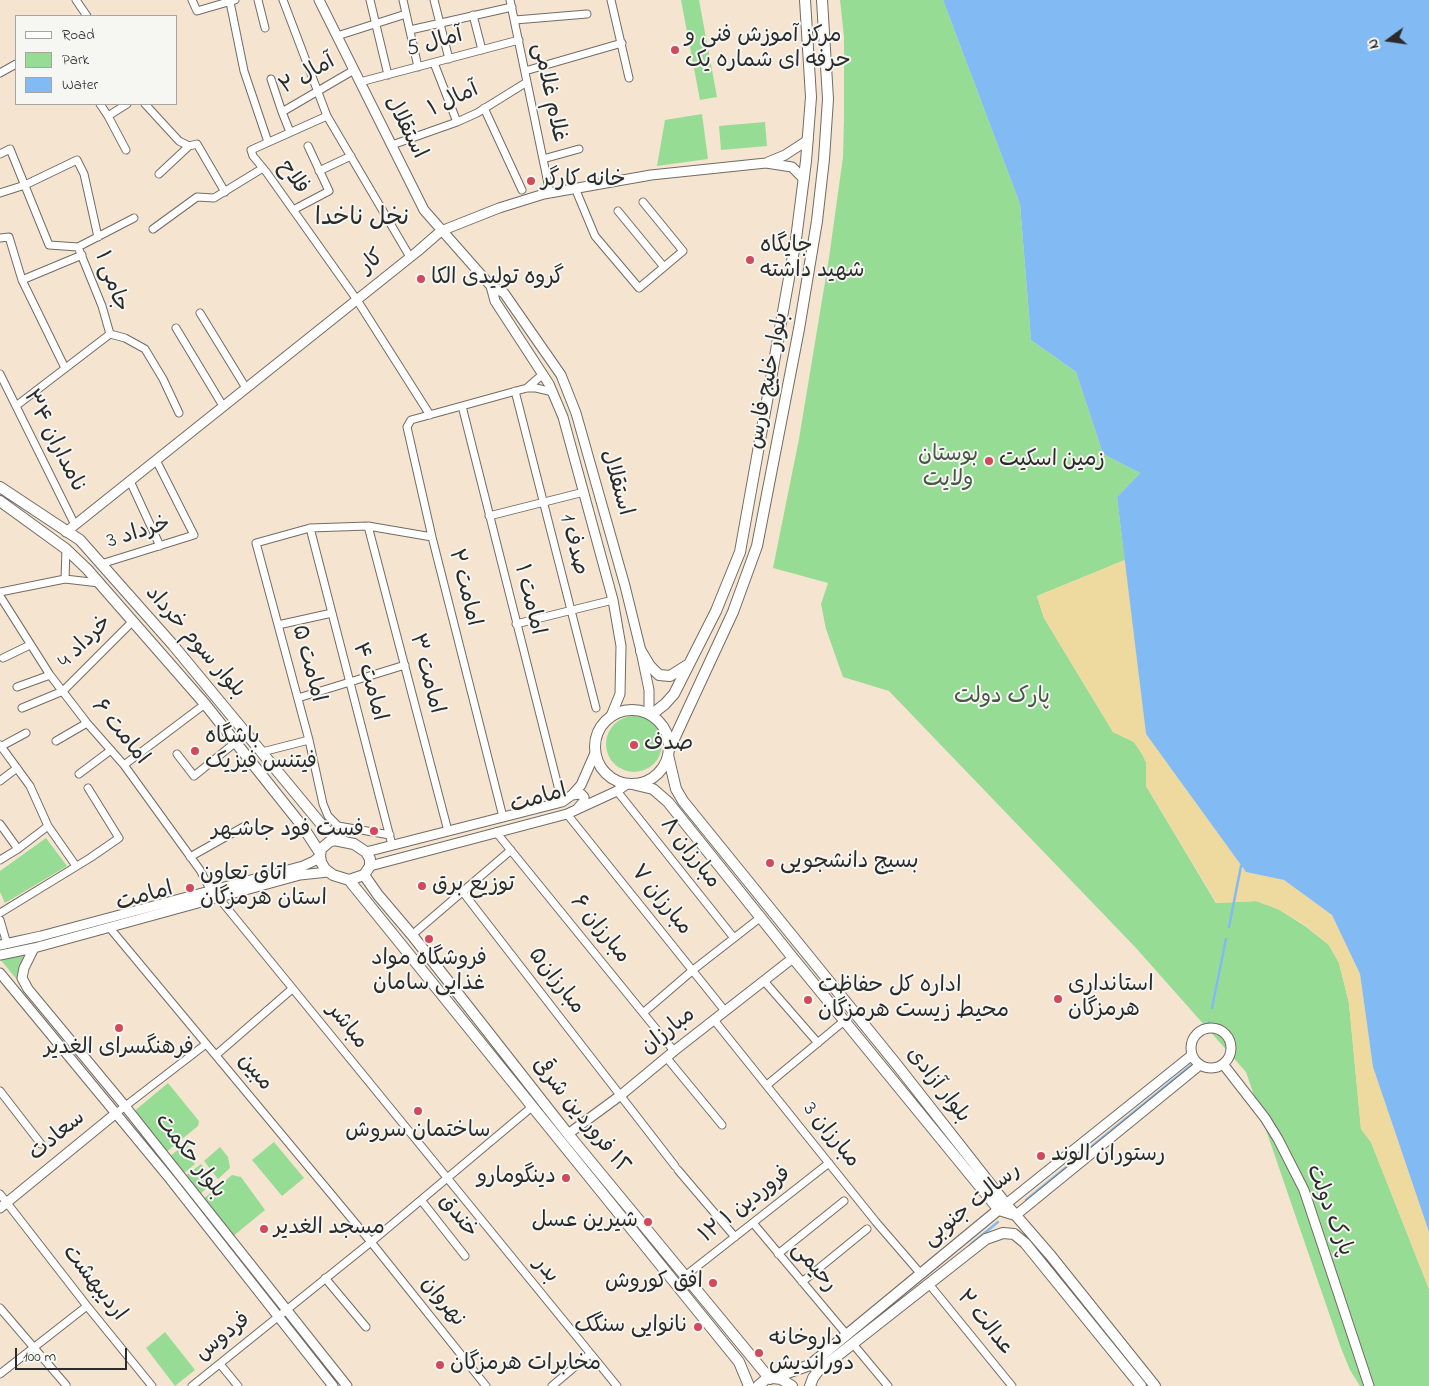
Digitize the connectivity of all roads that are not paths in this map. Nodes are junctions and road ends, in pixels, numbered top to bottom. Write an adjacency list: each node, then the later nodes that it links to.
1 (76, 0): 16 (street)
2 (192, 0): 12 (street)
3 (258, 0): 21 (street)
4 (283, 0): 39 (street)
5 (319, 0): 23 (street, استقلال)
6 (370, 0): 19 (street)
7 (403, 0): 14 (street)
8 (434, 0): 20 (street)
9 (611, 0): 25 (street)
10 (805, 0): 49 (main road, بلوار خلیج فارس)
11 (822, 0): 148 (main road, بلوار خلیج فارس)
12 (232, 1): 50 (street)
13 (511, 3): 17 (street); 18 (street, غلام غلامی)
14 (406, 14): 19 (street); 22 (street)
15 (587, 14): 18 (street)
16 (86, 15)
17 (473, 16): 20 (street); 26 (street)
18 (514, 20): 24 (street, غلام غلامی)
19 (376, 23): 23 (street); 34 (street)
20 (440, 23): 22 (street); 27 (street)
21 (265, 28)
22 (410, 30): 30 (street)
23 (337, 36): 31 (street, استقلال)
24 (519, 40): 26 (street, آمال 5); 32 (street, غلام غلامی)
25 (622, 43): 32 (street); 35 (street)
26 (482, 50): 27 (street, آمال 5)
27 (449, 59): 28 (street, آمال 5)
28 (434, 63): 30 (street, آمال 5); 47 (street)
29 (15, 65): 33 (street)
30 (418, 67): 34 (street, آمال 5)
31 (354, 70): 37 (street, استقلال); 39 (street, آمال ۲)
32 (525, 71): 38 (street, غلام غلامی)
33 (0, 73)
34 (388, 75): 37 (street, آمال 5)
35 (629, 78)
36 (271, 79): 44 (street, آمال ۲)
37 (360, 82): 51 (street, استقلال)
38 (527, 82): 43 (street, آمال ۱); 58 (street, غلام غلامی)
39 (316, 91): 44 (street, آمال ۲); 46 (street)
40 (101, 105): 45 (street)
41 (125, 105): 45 (street)
42 (146, 105): 52 (street)
43 (484, 108): 47 (street, آمال ۱); 66 (street)
44 (282, 112): 48 (street)
45 (108, 116): 55 (street)
46 (327, 116): 48 (street); 57 (street)
47 (457, 122): 51 (street, آمال ۱)
48 (290, 132): 50 (street)
49 (808, 140): 59 (street); 63 (main road, بلوار خلیج فارس)
50 (268, 142): 60 (street, فلاح)
51 (392, 145): 75 (street, استقلال)
52 (189, 146): 62 (street); 67 (street)
53 (308, 146): 61 (street)
54 (579, 149): 58 (street)
55 (126, 150)
56 (0, 154): 64 (street)
57 (351, 156): 61 (street); 80 (street)
58 (543, 159): 69 (street, غلام غلامی)
59 (766, 163): 63 (street); 65 (street, کار)
60 (263, 168): 67 (street); 71 (street, فلاح)
61 (319, 171): 71 (street)
62 (158, 174)
63 (804, 179): 128 (main road, بلوار خلیج فارس)
64 (25, 185): 68 (street); 76 (street); 78 (street)
65 (575, 188): 69 (street, کار); 81 (street)
66 (522, 190)
67 (225, 192): 74 (street)
68 (0, 193)
69 (550, 193): 75 (street, کار)
70 (643, 202): 81 (street)
71 (293, 210): 84 (street, فلاح)
72 (618, 211): 81 (street)
73 (134, 218): 76 (street, جامی ۱)
74 (153, 229)
75 (441, 230): 80 (street, کار); 83 (street, استقلال)
76 (98, 237): 78 (street, جامی ۱)
77 (0, 238): 82 (street)
78 (78, 247): 79 (street, جامی ۱)
79 (82, 255): 82 (street); 87 (street, جامی ۱)
80 (410, 257): 84 (street, کار)
81 (664, 267)
82 (22, 280): 88 (street)
83 (491, 286): 90 (street, استقلال); 126 (street, استقلال)
84 (357, 300): 91 (street, کار); 99 (street, فلاح)
85 (200, 313): 91 (street)
86 (176, 328): 96 (street)
87 (110, 334): 88 (street, جامی ۱); 98 (street)
88 (66, 368): 95 (street, جامی ۱)
89 (0, 374): 95 (street, نامداران ۳۴)
90 (543, 374): 92 (street); 94 (street, استقلال)
91 (246, 388): 96 (street, کار)
92 (527, 388): 93 (street, امامت ۲); 94 (street)
93 (515, 390): 97 (street, امامت ۲); 105 (street, صدف 1)
94 (553, 392): 103 (street, استقلال)
95 (16, 406): 107 (street, نامداران ۳۴)
96 (223, 406): 100 (street, کار)
97 (462, 406): 99 (street, امامت ۲); 106 (street, امامت ۱)
98 (180, 413)
99 (430, 415): 111 (street, امامت ۲)
100 (156, 460): 101 (street, کار); 112 (street, خرداد 3)
101 (130, 481): 107 (street, کار); 112 (street)
102 (0, 488): 110 (main road, بلوار سوم خرداد)
103 (584, 492): 105 (street); 119 (street, استقلال)
104 (0, 501): 113 (main road, بلوار سوم خرداد)
105 (543, 502): 106 (street); 120 (street, صدف 1)
106 (489, 516): 123 (street, امامت ۱)
107 (75, 525): 110 (street, کار)
108 (368, 526): 109 (street); 111 (street); 129 (street, امامت ۳)
109 (310, 528): 121 (street, امامت ۴); 124 (street, امامت ۵)
110 (66, 532): 114 (main road, بلوار سوم خرداد)
111 (432, 536): 163 (street, امامت ۲)
112 (160, 546): 114 (street, خرداد 3)
113 (66, 548): 115 (street); 116 (main road, بلوار سوم خرداد)
114 (101, 564): 147 (main road, بلوار سوم خرداد)
115 (65, 579): 116 (street); 117 (street)
116 (100, 583): 122 (main road, بلوار سوم خرداد)
117 (0, 592)
118 (0, 596): 125 (street, امامت ۶)
119 (614, 600): 120 (street); 139 (street, استقلال)
120 (571, 610): 123 (street); 137 (street, صدف 1)
121 (332, 613): 124 (street); 131 (street, امامت ۴)
122 (133, 621): 133 (street, خرداد 4); 135 (main road, بلوار سوم خرداد)
123 (516, 624): 159 (street, امامت ۱)
124 (278, 625): 134 (street, امامت ۵)
125 (30, 646): 127 (street); 130 (street, امامت ۶)
126 (641, 651): 128 (main road); 138 (street, استقلال)
127 (3, 658)
128 (690, 664): 138 (main road, بلوار خلیج فارس)
129 (405, 665): 131 (street); 168 (street, امامت ۳)
130 (50, 675): 132 (street); 133 (street, امامت ۶)
131 (350, 683): 134 (street); 170 (street, امامت ۴)
132 (17, 687)
133 (63, 691): 136 (street); 140 (street, امامت ۶)
134 (298, 698): 143 (street, امامت ۵)
135 (205, 704): 144 (main road, بلوار سوم خرداد); 151 (street)
136 (22, 708)
137 (596, 708)
138 (650, 715): 139 (main road); 148 (main road)
139 (611, 716): 149 (main road)
140 (87, 723): 142 (street); 146 (street, امامت ۶)
141 (26, 733): 145 (street)
142 (56, 740)
143 (309, 740): 147 (street); 170 (street, امامت ۵)
144 (236, 742): 150 (street); 167 (main road, بلوار سوم خرداد)
145 (0, 746): 152 (street)
146 (111, 750): 151 (street, امامت ۶); 153 (street)
147 (262, 752): 161 (main road, بلوار سوم خرداد)
148 (668, 752): 155 (main road); 228 (main road, بلوار آزادی)
149 (596, 753): 155 (main road); 158 (street, امامت)
150 (177, 754)
151 (124, 765): 177 (street, امامت ۶)
152 (16, 768): 154 (street); 165 (street)
153 (79, 774)
154 (0, 781)
155 (630, 784): 157 (street, امامت); 188 (main road, بلوار آزادی)
156 (88, 788): 179 (street)
157 (618, 791): 160 (street, امامت); 192 (street, مبارزان ۸)
158 (572, 795): 159 (street, امامت); 160 (street)
159 (562, 802): 163 (street, امامت)
160 (576, 810): 162 (street, امامت)
161 (312, 814): 167 (main road); 171 (main road, بلوار سوم خرداد)
162 (567, 814): 169 (street, امامت); 197 (street, مبارزان ۷)
163 (503, 817): 168 (street, امامت)
164 (0, 824): 173 (street)
165 (48, 826): 173 (street); 179 (street)
166 (245, 826): 177 (street)
167 (303, 827): 176 (main road, بلوار سوم خرداد)
168 (448, 831): 172 (street, امامت)
169 (496, 832): 174 (street, مبارزان ۶); 180 (street, امامت)
170 (390, 836): 172 (street, امامت ۴)
171 (344, 841): 175 (main road); 176 (main road)
172 (392, 845): 175 (street, امامت)
173 (18, 849): 178 (street)
174 (511, 850): 183 (street); 202 (street, مبارزان ۶)
175 (366, 852): 180 (main road)
176 (320, 854): 181 (main road); 184 (street, امامت)
177 (190, 857): 184 (street, امامت ۶)
178 (0, 860)
179 (76, 866): 187 (street)
180 (367, 870): 182 (main road); 185 (main road, ١٢ فروردین شرقی)
181 (328, 872): 182 (main road); 184 (street, امامت)
182 (349, 880): 186 (main road, ١٢ فروردین شرقی)
183 (462, 891): 191 (street); 215 (street, مبارزان۵)
184 (214, 894): 190 (street, امامت); 193 (street, امامت); 200 (street, مباشر)
185 (378, 895): 186 (main road); 191 (main road, ١٢ فروردین شرقی)
186 (369, 904): 217 (main road, ١٢ فروردین شرقی)
187 (0, 913)
188 (761, 918): 192 (street); 196 (main road, بلوار آزادی)
189 (0, 920): 193 (street)
190 (109, 927): 194 (street, امامت); 206 (street, مبین)
191 (412, 935): 220 (main road, ١٢ فروردین شرقی)
192 (734, 938): 197 (street)
193 (4, 944)
194 (34, 948): 195 (street, امامت); 216 (street, بلوار حکمت)
195 (0, 955)
196 (793, 958): 199 (street, مبارزان); 204 (main road, بلوار آزادی)
197 (693, 970): 201 (street, مبارزان ۷); 202 (street)
198 (0, 973): 218 (street, بلوار حکمت)
199 (764, 981): 201 (street, مبارزان); 205 (street)
200 (292, 989): 208 (street); 223 (street, مباشر)
201 (725, 1011): 203 (street, مبارزان)
202 (643, 1013): 207 (street, مبارزان ۶)
203 (714, 1020): 207 (street, مبارزان); 213 (street, مبارزان 3)
204 (844, 1021): 205 (street); 228 (main road, بلوار آزادی)
205 (818, 1043): 213 (street)
206 (206, 1044): 208 (street, مبین); 216 (street)
207 (674, 1051): 210 (street, مبارزان)
208 (216, 1055): 233 (street, مبین)
209 (1192, 1055): 211 (street); 212 (street); 228 (street, رسالت جنوبی)
210 (666, 1057): 215 (street, مبارزان); 219 (street)
211 (1223, 1064): 212 (street); 277 (street, پارک دولت)
212 (1200, 1065): 229 (street, رسالت جنوبی)
213 (767, 1085): 222 (street, مبارزان 3)
214 (0, 1091): 221 (street)
215 (621, 1095): 220 (street, مبارزان); 232 (street, مبارزان۵)
216 (125, 1106): 218 (street); 247 (street, بلوار حکمت)
217 (533, 1106): 223 (street, فردوس); 256 (main road, ١٢ فروردین شرقی)
218 (115, 1114): 227 (street, سعادت); 248 (street, بلوار حکمت)
219 (722, 1125)
220 (568, 1134): 239 (main road, ١٢ فروردین شرقی)
221 (41, 1144)
222 (828, 1163): 230 (street, ۱۲ فروردین ۱); 238 (street, مبارزان 3)
223 (447, 1178): 225 (street, فردوس); 254 (street, بدر)
224 (0, 1194): 227 (street, اردیبهشت)
225 (421, 1200): 233 (street, فردوس); 236 (street, خندق)
226 (844, 1201): 235 (street)
227 (4, 1206): 244 (street, اردیبهشت)
228 (1002, 1207): 229 (main road); 234 (main road, رسالت جنوبی)
229 (1016, 1215): 276 (main road)
230 (753, 1223): 232 (street, ۱۲ فروردین ۱); 235 (street, رحیمی)
231 (867, 1229): 241 (street)
232 (735, 1237): 239 (street, ۱۲ فروردین ۱)
233 (370, 1242): 240 (street, فردوس); 266 (street, نهروان)
234 (947, 1252): 237 (main road); 238 (main road, رسالت جنوبی)
235 (778, 1254): 241 (street, رحیمی)
236 (465, 1256)
237 (956, 1262): 242 (main road, رسالت جنوبی); 275 (main road)
238 (920, 1273): 243 (main road, رسالت جنوبی)
239 (685, 1276): 253 (main road, ١٢ فروردین شرقی)
240 (325, 1278): 247 (street, فردوس); 249 (street)
241 (802, 1282): 250 (street, رحیمی)
242 (929, 1284): 246 (main road, رسالت جنوبی); 274 (street, عدالت ۲)
243 (890, 1298): 246 (main road); 250 (main road, رسالت جنوبی)
244 (87, 1306): 252 (street); 261 (street, اردیبهشت)
245 (0, 1308): 252 (street)
246 (899, 1308): 251 (main road, رسالت جنوبی)
247 (286, 1310): 248 (street, فردوس); 265 (street, بلوار حکمت)
248 (277, 1318): 257 (street, فردوس); 264 (street, بلوار حکمت)
249 (366, 1327)
250 (846, 1335): 255 (main road, رسالت جنوبی)
251 (853, 1344): 255 (main road, رسالت جنوبی); 273 (street)
252 (35, 1347): 258 (street); 260 (street)
253 (747, 1353): 256 (main road); 259 (main road, ١٢ فروردین شرقی)
254 (590, 1354): 267 (street); 268 (street, بدر)
255 (825, 1359): 259 (main road, رسالت جنوبی); 272 (main road, رسالت جنوبی)
256 (739, 1362): 269 (main road, ١٢ فروردین شرقی)
257 (220, 1364): 262 (street, فردوس); 263 (street)
258 (0, 1374)
259 (772, 1378): 270 (main road, رسالت جنوبی); 271 (main road)
260 (66, 1385)
261 (152, 1386)
262 (192, 1386)
263 (238, 1386)
264 (333, 1386)
265 (347, 1386)
266 (486, 1386)
267 (552, 1386)
268 (617, 1386)
269 (749, 1386)
270 (758, 1386)
271 (792, 1386)
272 (810, 1386)
273 (888, 1386)
274 (1012, 1386)
275 (1141, 1386)
276 (1156, 1386)
277 (1369, 1386)

